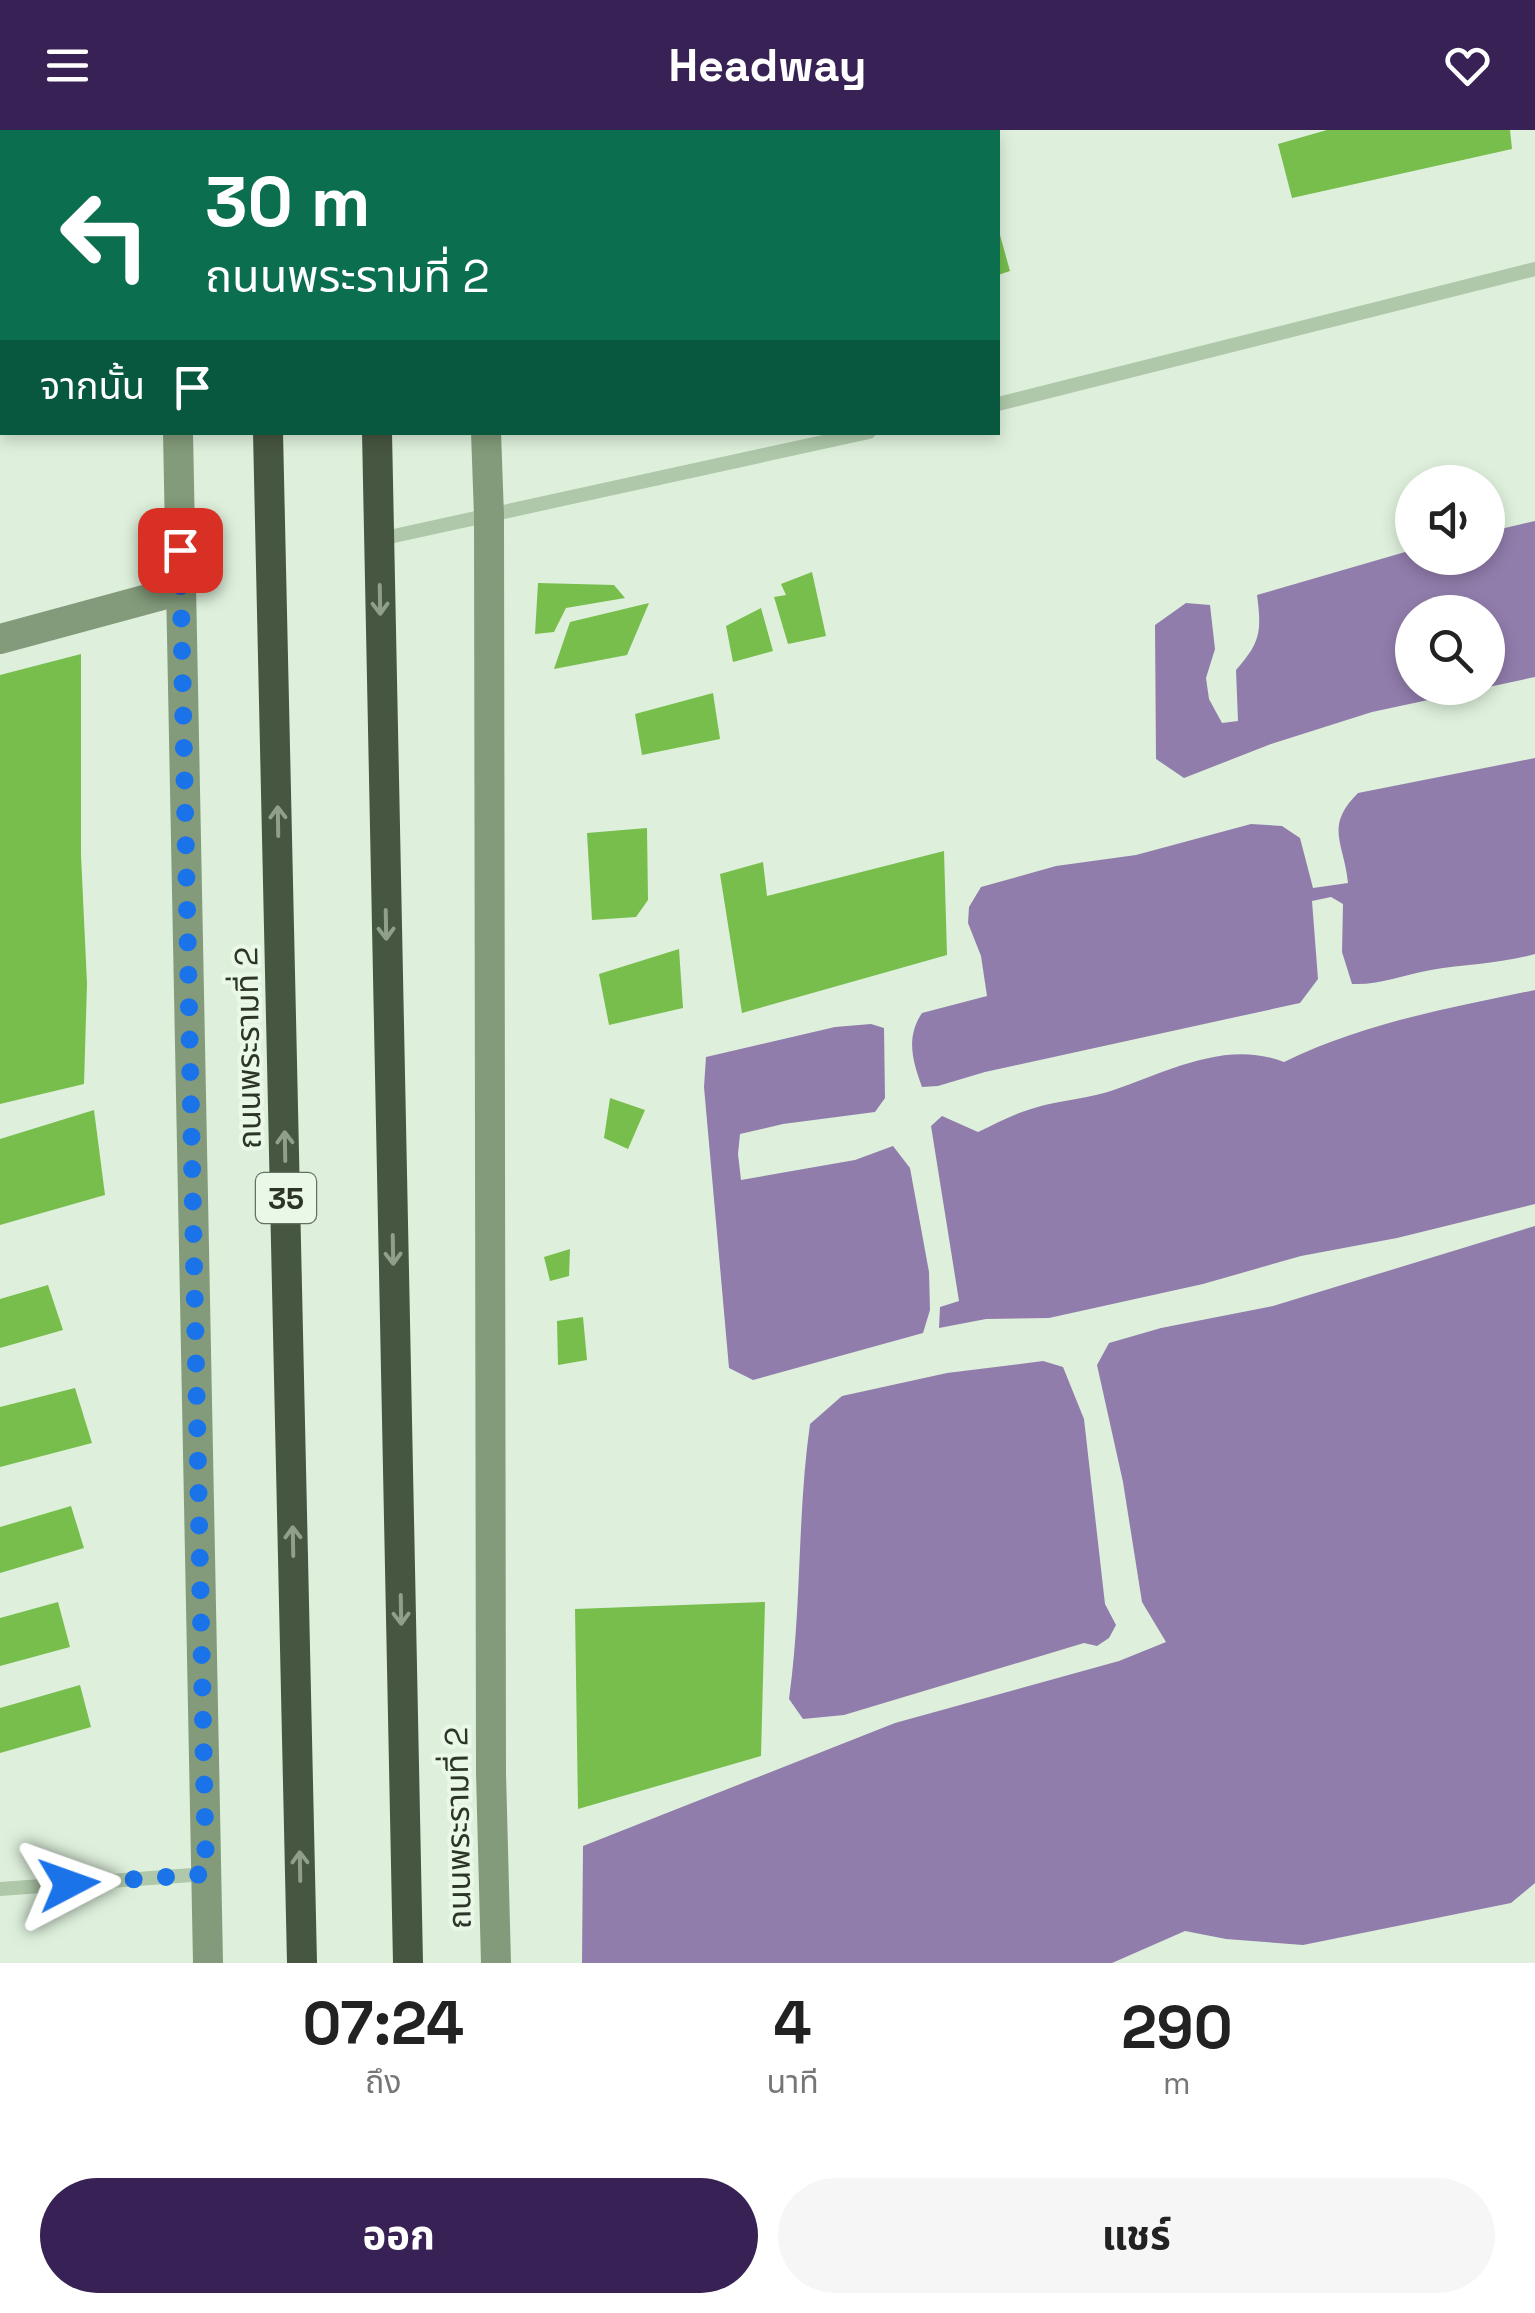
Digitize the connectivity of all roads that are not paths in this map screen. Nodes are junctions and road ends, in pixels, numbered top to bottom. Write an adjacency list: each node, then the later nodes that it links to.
1 (1535, 269): 2 (lane)
2 (1000, 403)
3 (178, 435): 10 (main road, ถนนพระรามที่ 2)
4 (268, 435): 15 (highway, ถนนพระรามที่ 2 / 35, one-way to 4)
5 (377, 435): 9 (highway, ถนนพระรามที่ 2)
6 (486, 435): 8 (main road, ถนนพระรามที่ 2)
7 (855, 435): 8 (lane)
8 (489, 516): 9 (lane); 17 (main road, ถนนพระรามที่ 2)
9 (379, 539): 16 (highway, ถนนพระรามที่ 2, one-way to 16)
10 (180, 590): 11 (main road); 12 (main road, ถนนพระรามที่ 2)
11 (0, 639)
12 (206, 1874): 13 (lane); 14 (main road, ถนนพระรามที่ 2)
13 (0, 1889)
14 (208, 1963)
15 (302, 1963)
16 (408, 1963)
17 (496, 1963)

